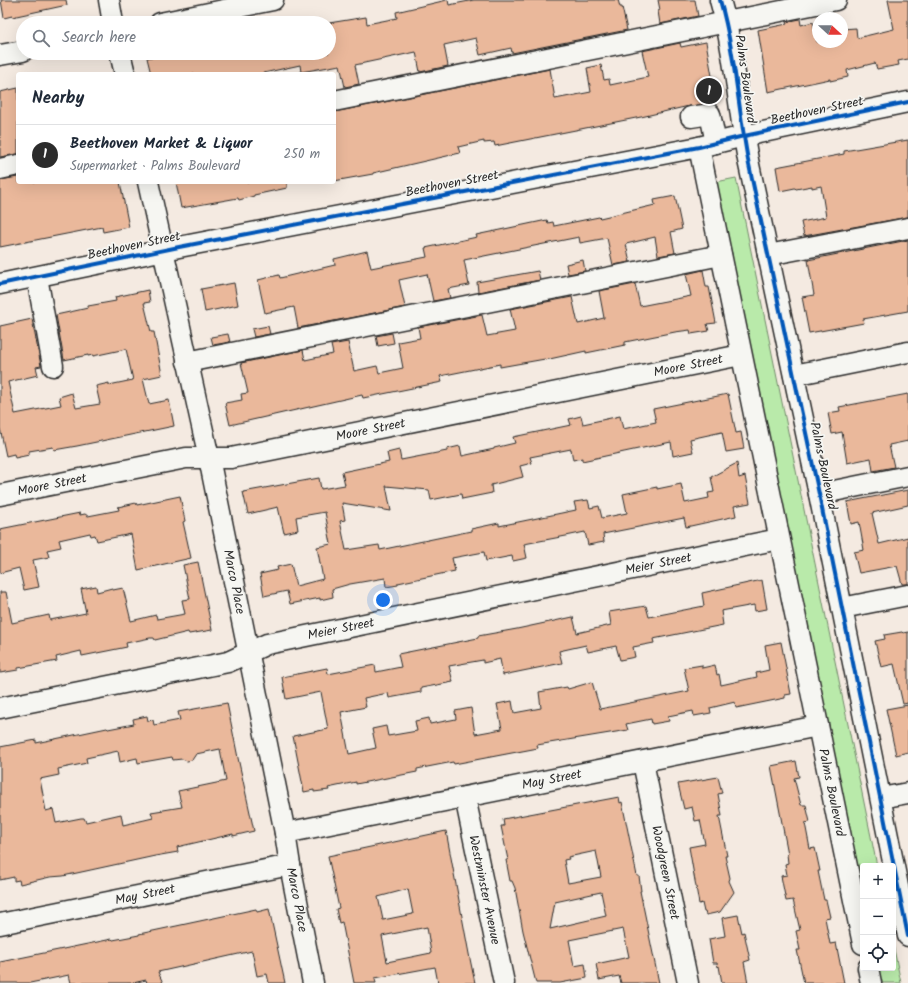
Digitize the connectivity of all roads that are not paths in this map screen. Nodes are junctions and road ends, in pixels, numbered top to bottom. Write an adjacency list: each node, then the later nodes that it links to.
1 (109, 0): 5 (street)
2 (273, 0): 6 (street)
3 (720, 0): 7 (street, Palms Boulevard)
4 (836, 0): 7 (street)
5 (112, 16)
6 (194, 16)
7 (727, 22): 12 (street); 15 (street, Palms Boulevard)
8 (16, 52): 9 (street)
9 (0, 55)
10 (122, 60): 11 (street)
11 (125, 72)
12 (336, 101)
13 (908, 102): 15 (street, Beethoven Street)
14 (691, 117): 16 (street, Palms Boulevard)
15 (744, 136): 16 (street, Beethoven Street); 23 (street, Palms Boulevard)
16 (707, 145): 21 (street, Beethoven Street); 22 (street, Palms Boulevard)
17 (16, 165): 18 (street)
18 (0, 169)
19 (148, 184): 21 (street, Marco Place)
20 (908, 228): 23 (street)
21 (163, 250): 24 (street, Beethoven Street); 28 (street, Marco Place)
22 (721, 255): 27 (street, Palms Boulevard); 28 (street)
23 (768, 255): 30 (street, Palms Boulevard)
24 (37, 277): 25 (street, Beethoven Street); 29 (street)
25 (0, 284)
26 (908, 352): 30 (street)
27 (741, 356): 31 (street, Moore Street); 35 (street, Palms Boulevard)
28 (187, 362): 31 (street, Marco Place)
29 (53, 366)
30 (794, 374): 33 (street, Palms Boulevard)
31 (209, 458): 34 (street, Moore Street); 38 (street, Marco Place)
32 (908, 476): 33 (street)
33 (818, 494): 37 (street, Palms Boulevard)
34 (0, 495)
35 (779, 539): 38 (street, Meier Street); 40 (street, Palms Boulevard)
36 (908, 595): 37 (street)
37 (842, 608): 44 (street, Palms Boulevard)
38 (248, 653): 39 (street, Meier Street); 45 (street, Marco Place)
39 (0, 708)
40 (818, 726): 41 (street, May Street); 48 (street, Palms Boulevard)
41 (643, 762): 43 (street, May Street); 53 (street, Woodgreen Street)
42 (908, 793): 44 (street)
43 (465, 798): 45 (street, May Street); 52 (street, Westminster Avenue)
44 (881, 798): 49 (street, Palms Boulevard)
45 (285, 833): 46 (street, Marco Place)
46 (290, 865): 47 (street, May Street); 51 (street, Marco Place)
47 (0, 924)
48 (861, 935)
49 (908, 936)
50 (869, 971): 54 (street)
51 (313, 983)
52 (504, 983)
53 (688, 983)
54 (871, 983)

